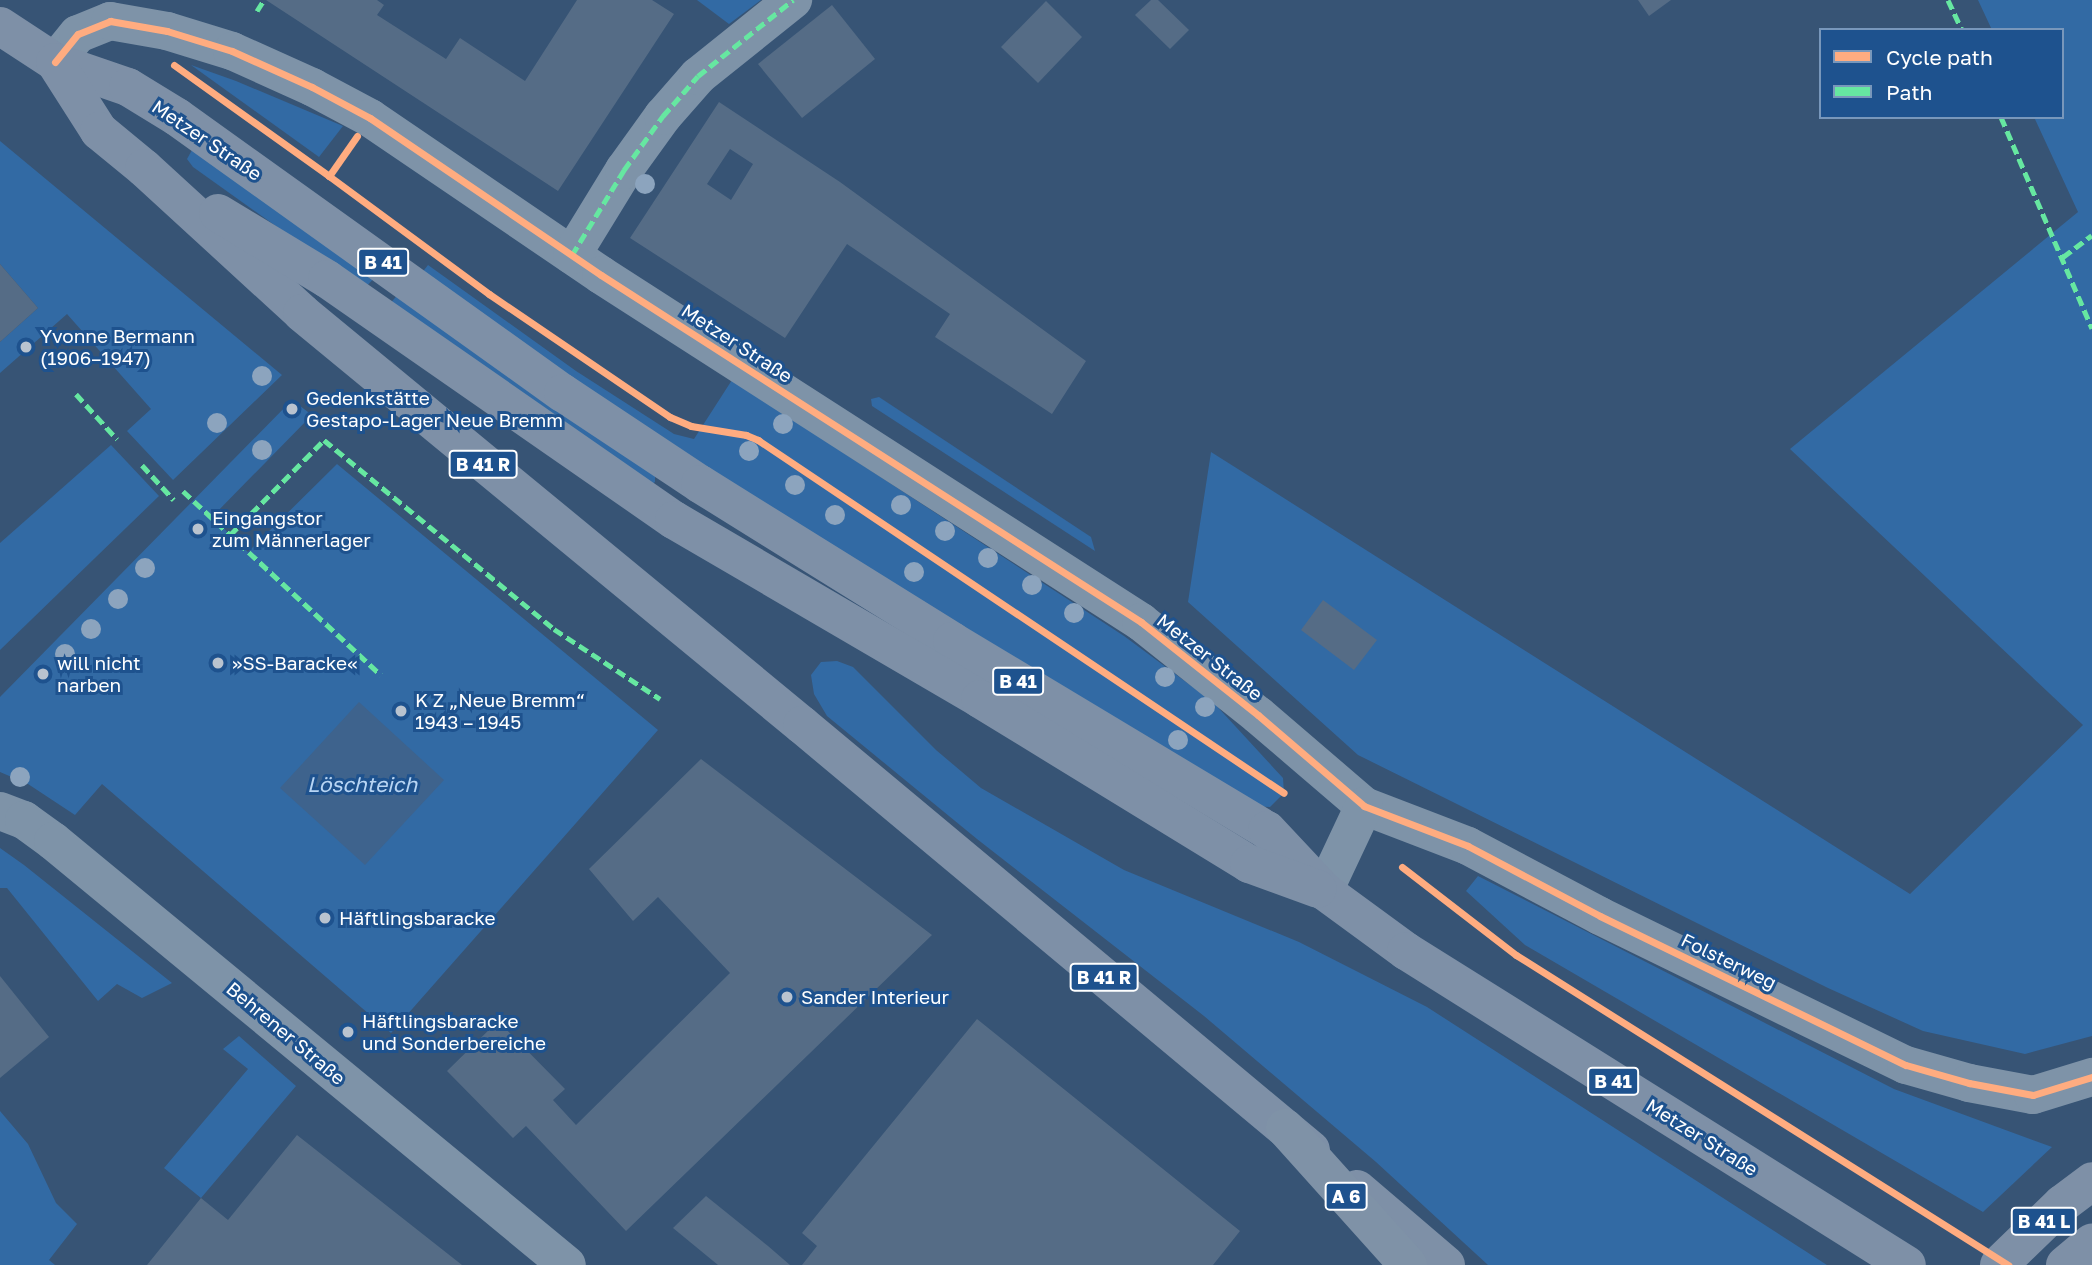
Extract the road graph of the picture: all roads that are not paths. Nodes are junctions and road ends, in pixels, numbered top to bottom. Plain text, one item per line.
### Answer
1 (793, 0) edge
2 (0, 26) edge
3 (55, 62) junction
4 (144, 167) junction
5 (572, 255) junction
6 (1364, 806) junction
7 (0, 811) edge
8 (1324, 891) junction
9 (2092, 1077) edge
10 (1284, 1128) junction
11 (2092, 1181) edge
12 (2092, 1242) edge
13 (567, 1265) edge
14 (1408, 1265) edge
15 (1446, 1265) edge
16 (1907, 1265) edge
17 (1998, 1265) edge
18 (2065, 1265) edge

1 - 5 street
2 - 3 main road, Metzer Straße / B 41
3 - 4 main road, Metzer Straße / B 41
3 - 5 street, Metzer Straße
3 - 8 main road, Metzer Straße / B 41
4 - 8 main road, Metzer Straße / B 41
4 - 10 main road, Metzer Straße / B 41 R
5 - 6 street, Metzer Straße
6 - 8 street
6 - 9 street, Folsterweg
7 - 13 street, Behrener Straße
8 - 16 main road, Metzer Straße / B 41
10 - 14 highway, A 6
10 - 15 main road, B 41 R
11 - 17 main road, B 41 L
12 - 18 main road, B 41 L

